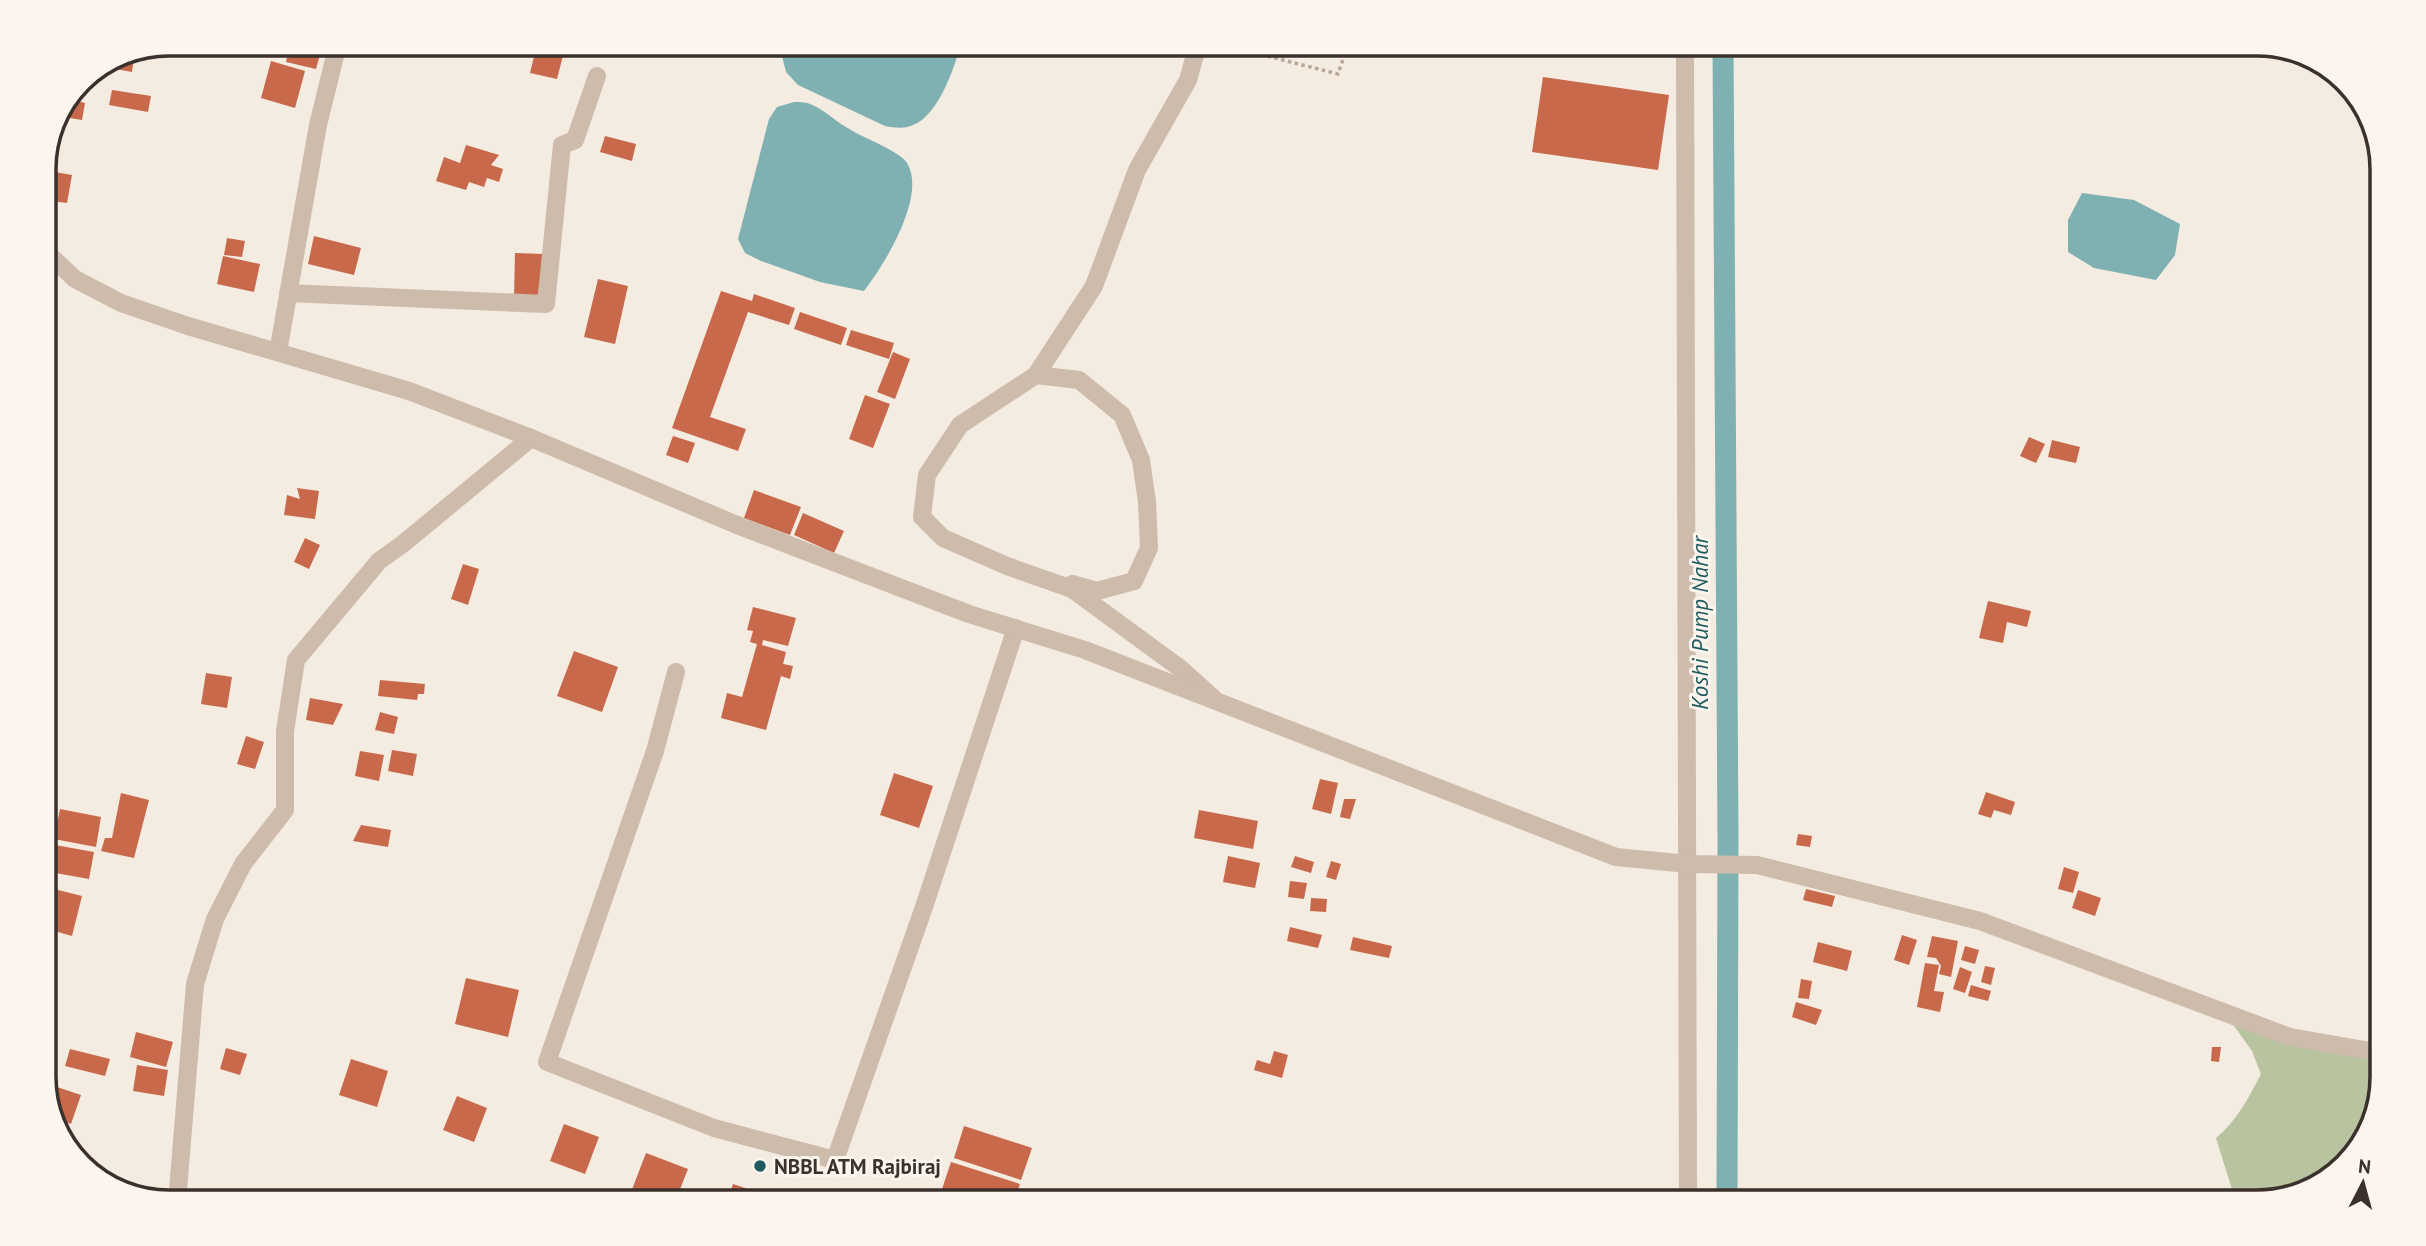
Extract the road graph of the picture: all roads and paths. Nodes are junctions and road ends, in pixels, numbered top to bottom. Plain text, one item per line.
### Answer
1 (335, 56) edge
2 (1195, 56) edge
3 (1267, 56) edge
4 (1344, 56) edge
5 (1685, 56) edge
6 (597, 76) dead end
7 (56, 261) edge
8 (288, 293) junction
9 (278, 352) junction
10 (1036, 375) junction
11 (531, 438) junction
12 (1007, 566) junction
13 (1016, 628) junction
14 (676, 672) dead end
15 (1216, 702) junction
16 (1688, 864) junction
17 (2370, 1051) edge
18 (178, 1190) edge
19 (1688, 1190) edge

1 - 8 street
2 - 10 street
3 - 4 path
5 - 16 street
6 - 8 street
7 - 9 street
8 - 9 street
9 - 11 street
10 - 12 street
10 - 12 street
11 - 13 street
11 - 18 street
12 - 15 street
13 - 14 street
13 - 15 street
15 - 16 street
16 - 17 street
16 - 19 street

